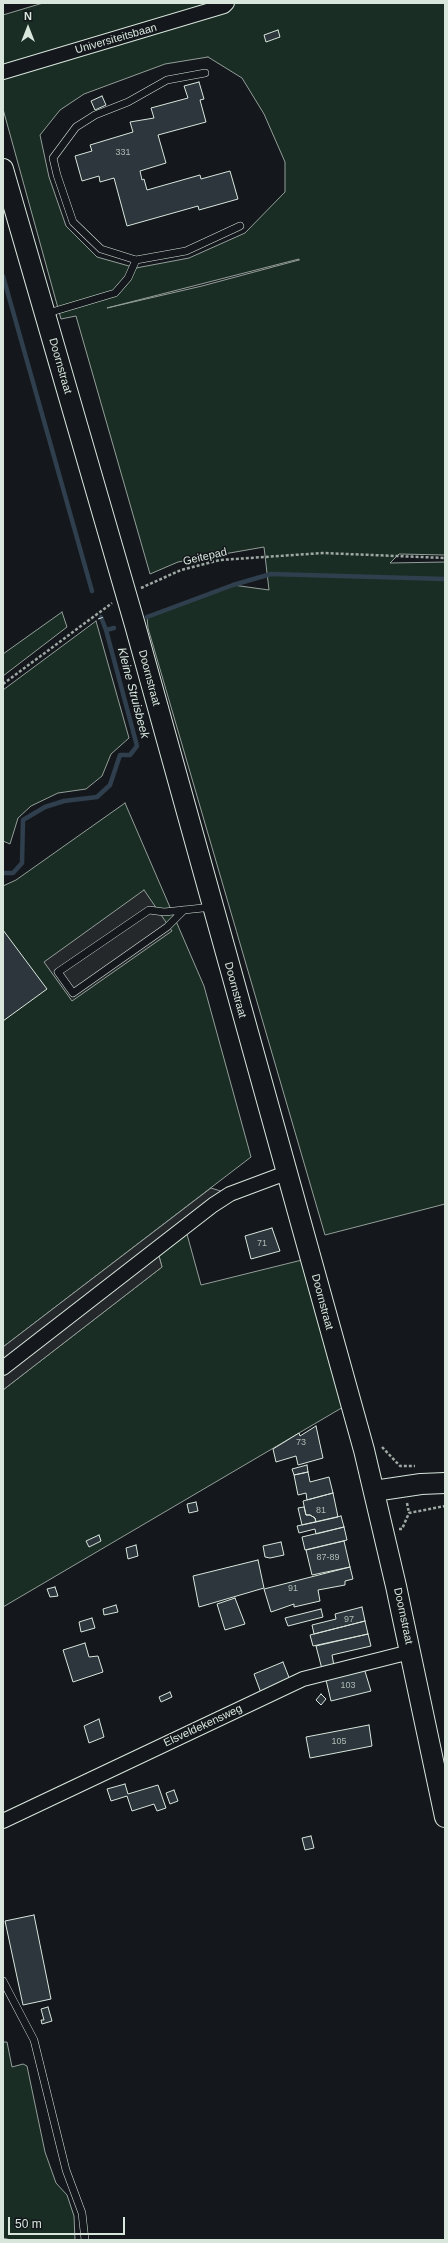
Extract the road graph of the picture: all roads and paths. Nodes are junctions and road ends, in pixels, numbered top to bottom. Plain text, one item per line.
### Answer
1 (227, 3) edge
2 (3, 72) edge
3 (205, 74) dead end
4 (3, 169) edge
5 (240, 226) dead end
6 (136, 260) junction
7 (45, 314) junction
8 (445, 558) edge
9 (126, 595) junction
10 (3, 684) edge
11 (212, 907) junction
12 (184, 910) junction
13 (286, 1173) junction
14 (3, 1368) edge
15 (445, 1483) edge
16 (374, 1491) junction
17 (445, 1506) edge
18 (384, 1532) junction
19 (410, 1652) junction
20 (445, 1817) edge
21 (3, 1821) edge
22 (3, 1981) edge
23 (85, 2240) edge

1 - 2 street, Universiteitsbaan
3 - 6 lane
4 - 7 street, Doornstraat
5 - 6 lane
6 - 7 lane
7 - 9 street, Doornstraat
8 - 9 path, Geitepad
9 - 10 path, Geitepad
9 - 11 street, Doornstraat
11 - 12 lane
11 - 13 street, Doornstraat
12 - 12 lane
13 - 14 street
13 - 16 street, Doornstraat
15 - 16 street
16 - 18 street, Doornstraat
17 - 18 path
18 - 19 street, Doornstraat
19 - 20 street, Doornstraat
19 - 21 street, Elsveldekensweg
22 - 23 lane

